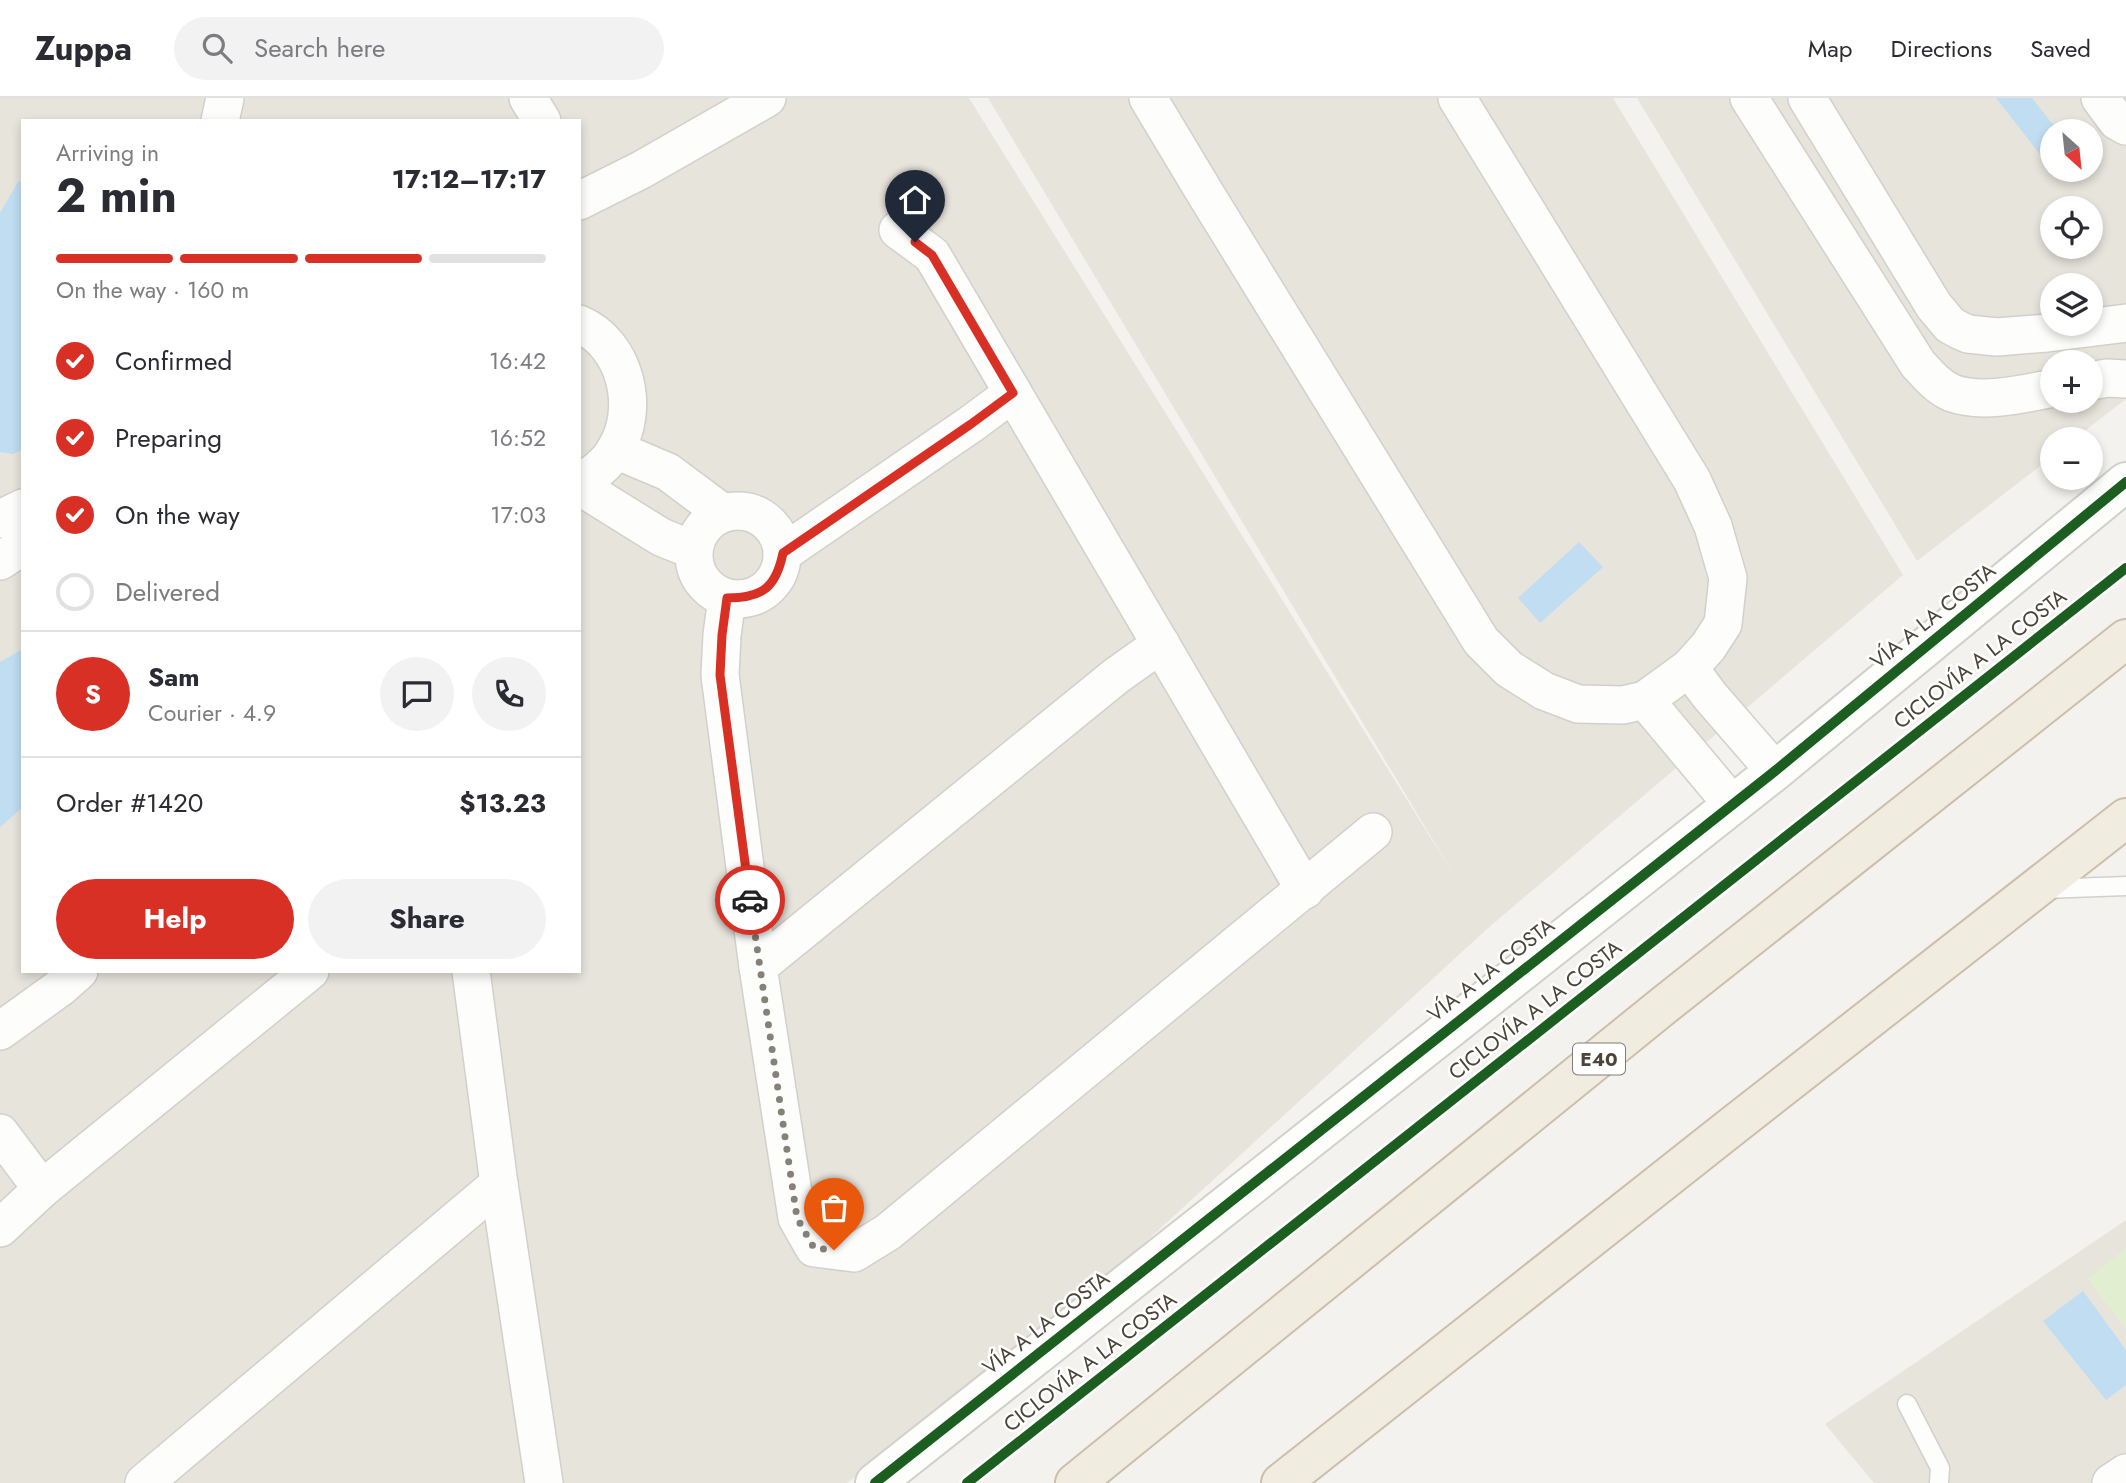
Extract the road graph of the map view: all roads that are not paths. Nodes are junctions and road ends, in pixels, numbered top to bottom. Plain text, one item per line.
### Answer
1 (225, 98) edge
2 (528, 98) edge
3 (767, 98) edge
4 (1148, 98) edge
5 (1457, 98) edge
6 (1807, 98) edge
7 (2100, 98) edge
8 (1762, 103) edge
9 (220, 119) edge
10 (541, 119) edge
11 (2126, 126) edge
12 (582, 194) edge
13 (898, 230) dead end
14 (2126, 323) edge
15 (581, 325) edge
16 (2103, 379) edge
17 (2126, 379) edge
18 (2040, 390) edge
19 (1013, 393) junction
20 (616, 450) junction
21 (2126, 482) edge
22 (581, 483) edge
23 (581, 485) edge
24 (21, 509) edge
25 (723, 513) junction
26 (0, 519) edge
27 (21, 547) edge
28 (693, 550) junction
29 (783, 553) junction
30 (0, 561) edge
31 (727, 598) junction
32 (2126, 639) edge
33 (1161, 644) junction
34 (1689, 668) junction
35 (1645, 700) junction
36 (1775, 771) junction
37 (1732, 804) junction
38 (2126, 818) edge
39 (1373, 832) dead end
40 (2126, 886) edge
41 (1305, 890) junction
42 (2034, 890) junction
43 (758, 967) junction
44 (77, 973) edge
45 (308, 973) edge
46 (471, 973) edge
47 (0, 1031) edge
48 (0, 1133) edge
49 (499, 1184) junction
50 (42, 1189) junction
51 (0, 1228) edge
52 (1907, 1404) dead end
53 (2126, 1473) edge
54 (144, 1483) edge
55 (544, 1483) edge
56 (875, 1483) edge
57 (1075, 1483) edge
58 (1281, 1483) edge
59 (1940, 1483) edge
60 (2111, 1483) edge

1 - 9 street
2 - 10 street
3 - 12 street
4 - 35 street
5 - 34 street
6 - 14 street
7 - 11 street
8 - 18 street
13 - 19 street
15 - 20 street
16 - 17 street
19 - 29 street
19 - 33 street
20 - 22 street
20 - 25 street
21 - 36 street, VÍA A LA COSTA
23 - 28 street
24 - 26 street
25 - 28 street
25 - 29 street
27 - 30 street
28 - 31 street
29 - 31 street
31 - 43 street
32 - 57 highway, E40
33 - 41 street
33 - 43 street
34 - 35 street
34 - 36 street
35 - 37 street
36 - 37 street, VÍA A LA COSTA
37 - 56 street, VÍA A LA COSTA
38 - 42 highway
39 - 41 street
40 - 42 lane
41 - 43 street
42 - 58 highway
44 - 47 street
45 - 50 street
46 - 49 street
48 - 50 street
49 - 54 street
49 - 55 street
50 - 51 street
52 - 59 lane
53 - 60 street

